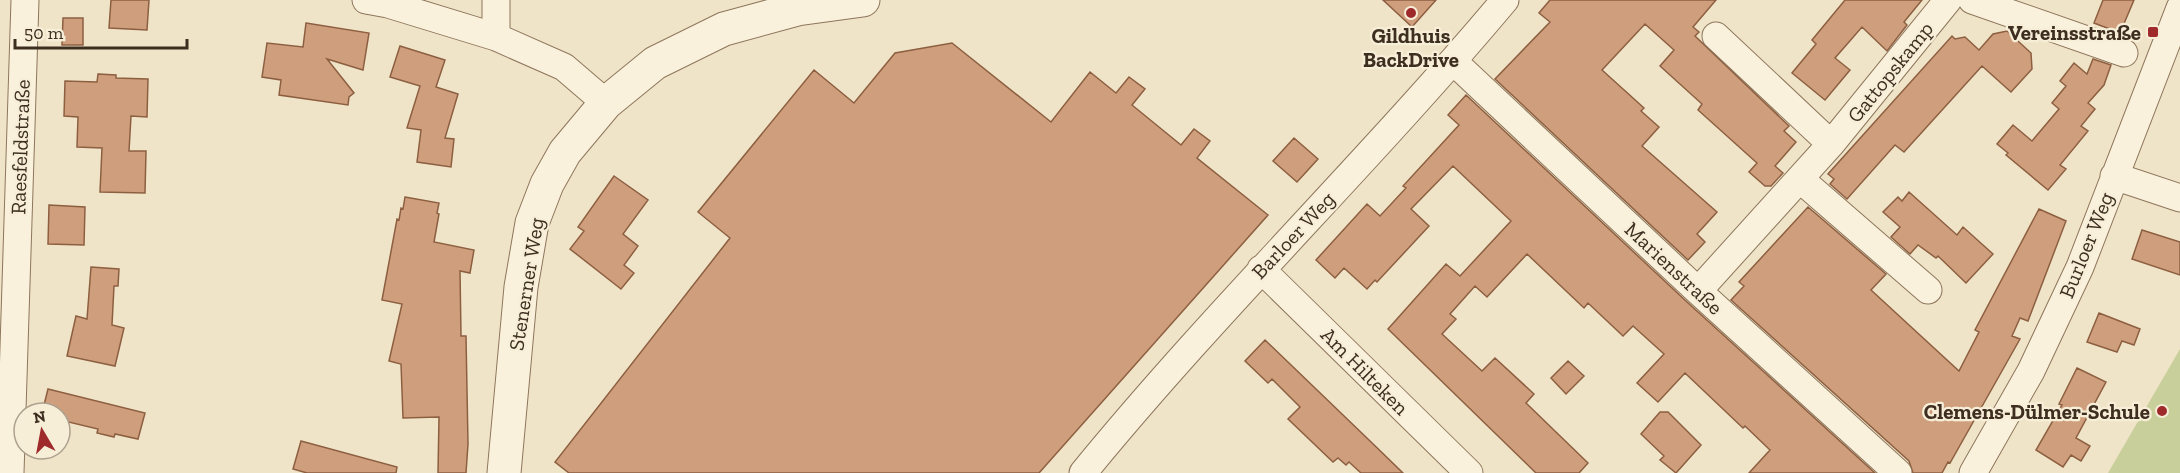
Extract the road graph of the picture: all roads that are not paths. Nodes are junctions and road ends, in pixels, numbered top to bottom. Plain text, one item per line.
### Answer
1 (25, 0) edge
2 (366, 0) edge
3 (496, 0) edge
4 (863, 0) edge
5 (1505, 0) edge
6 (1948, 0) edge
7 (1972, 0) edge
8 (2180, 8) edge
9 (1716, 36) dead end
10 (496, 37) junction
11 (2124, 53) dead end
12 (1453, 61) junction
13 (606, 103) junction
14 (1832, 144) junction
15 (2114, 176) junction
16 (1800, 179) junction
17 (2180, 198) edge
18 (1261, 269) junction
19 (1928, 290) dead end
20 (1698, 291) junction
21 (1095, 469) edge
22 (10, 473) edge
23 (504, 473) edge
24 (1468, 473) edge
25 (1898, 473) edge
26 (1973, 473) edge

1 - 22 street, Raesfeldstraße
2 - 10 street
3 - 10 street
4 - 13 street, Stenerner Weg
5 - 12 street, Barloer Weg
6 - 14 street, Gattopskamp
7 - 11 street
8 - 15 street, Burloer Weg
9 - 14 street, Gattopskamp
10 - 13 street
12 - 18 street, Barloer Weg
12 - 20 street, Marienstraße
13 - 23 street, Stenerner Weg
14 - 16 street, Gattopskamp
15 - 17 street
15 - 26 street, Burloer Weg
16 - 19 street
16 - 20 street, Gattopskamp
18 - 21 street, Barloer Weg
18 - 24 street, Am Hilteken
20 - 25 street, Marienstraße

